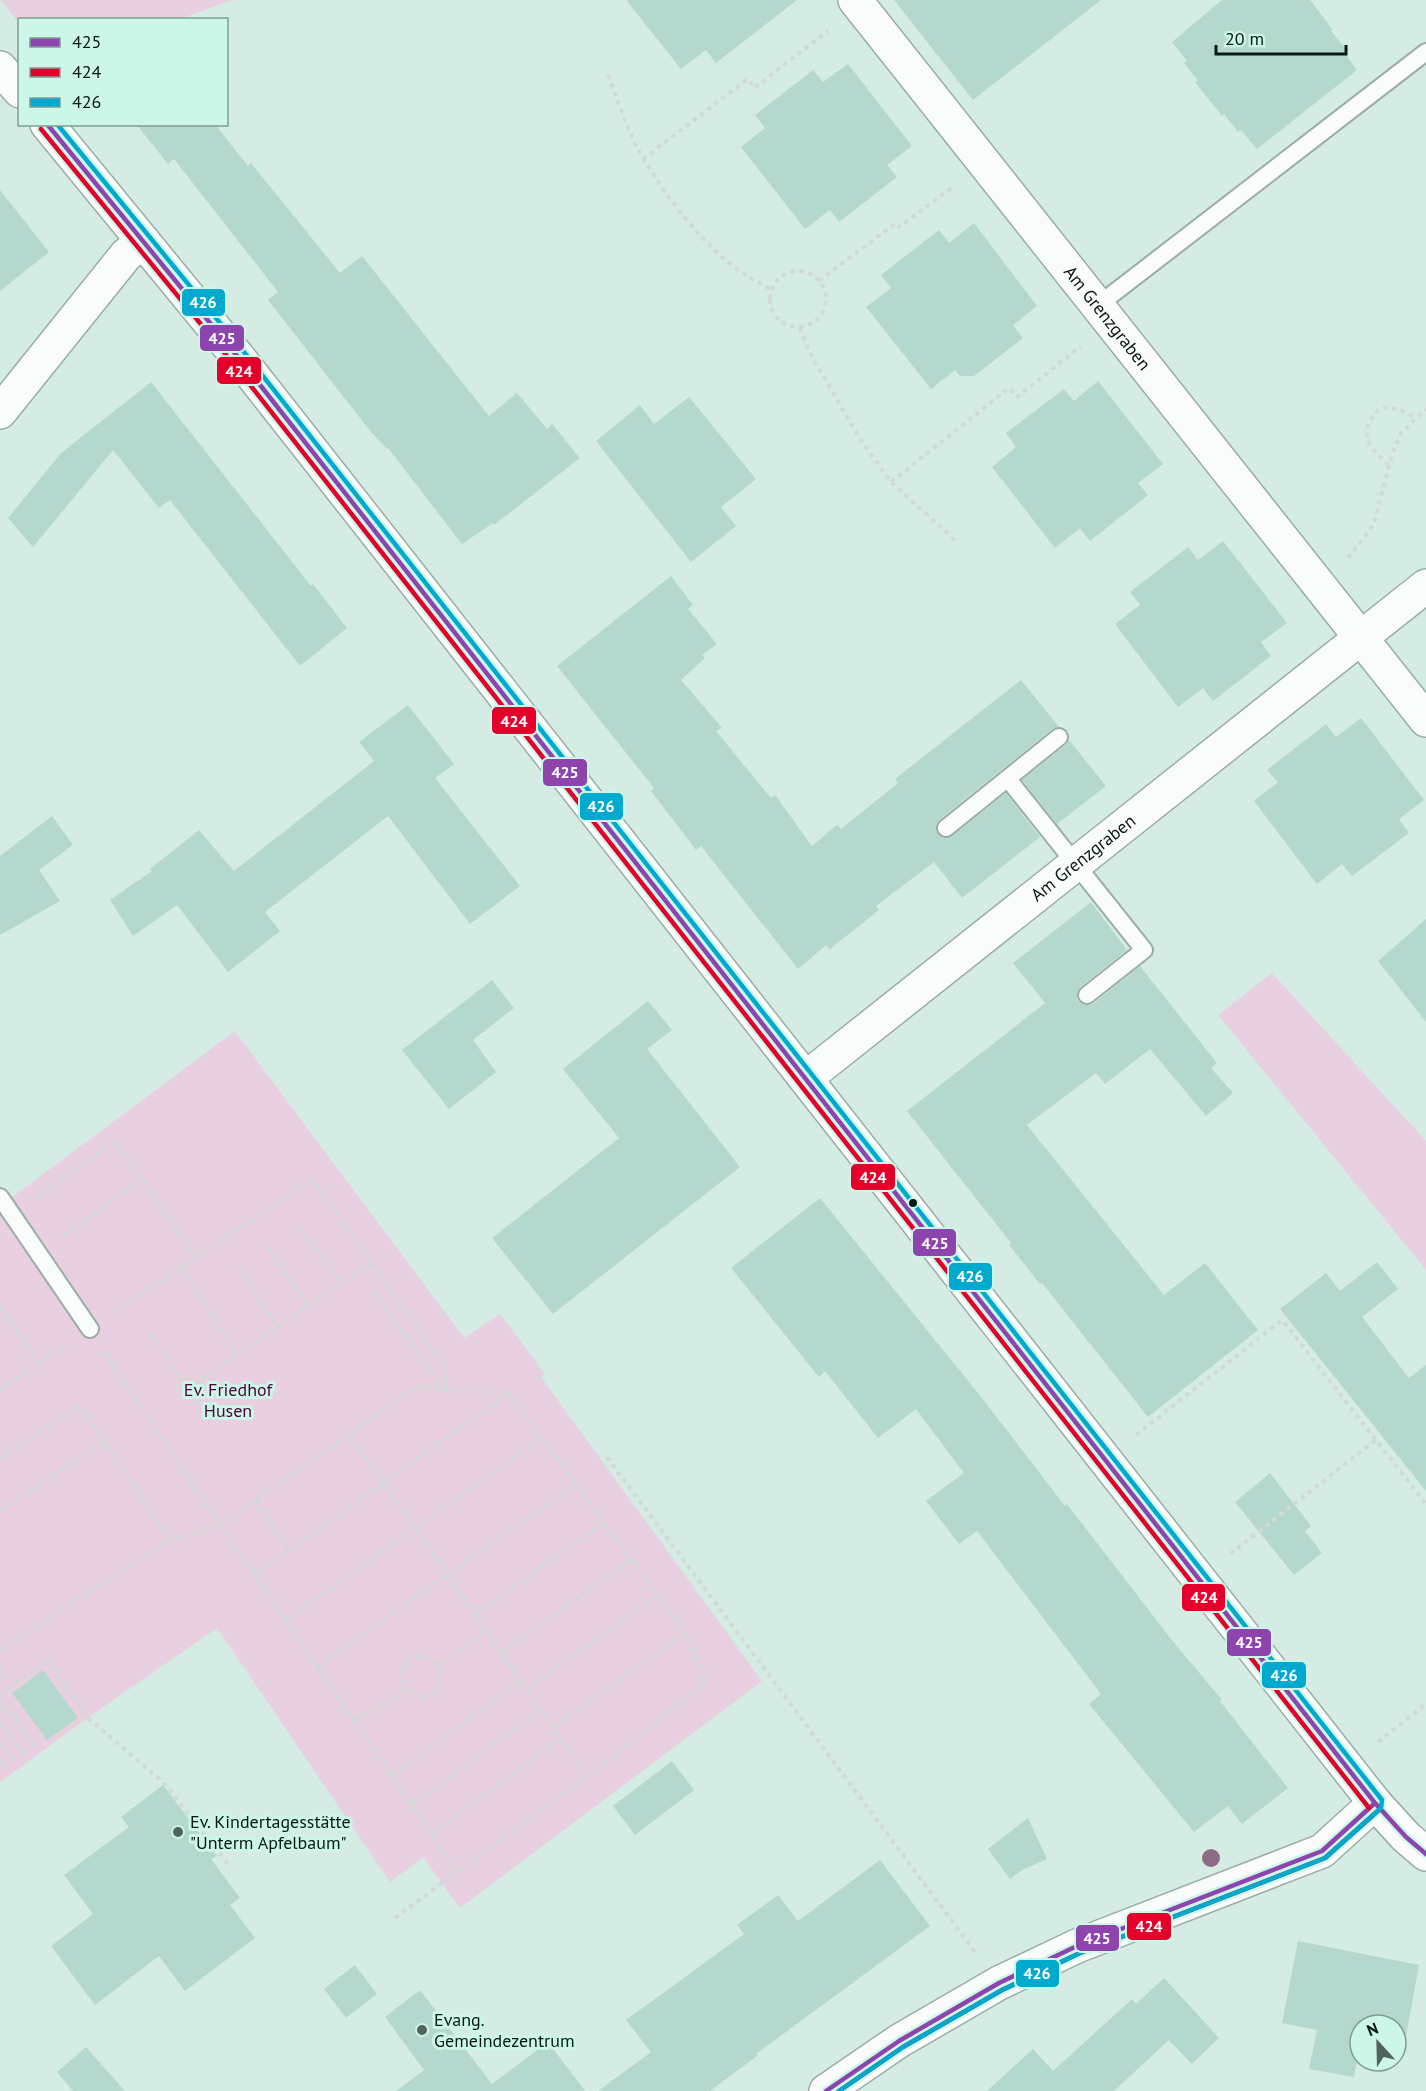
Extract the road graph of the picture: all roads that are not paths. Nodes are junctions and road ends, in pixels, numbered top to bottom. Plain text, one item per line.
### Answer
1 (858, 3) edge
2 (1426, 52) edge
3 (0, 68) edge
4 (18, 89) edge
5 (49, 126) edge
6 (143, 241) junction
7 (1104, 314) junction
8 (0, 412) edge
9 (1426, 586) edge
10 (1361, 637) junction
11 (1426, 720) edge
12 (1059, 737) dead end
13 (1008, 779) junction
14 (946, 828) dead end
15 (1076, 864) junction
16 (1087, 994) dead end
17 (806, 1078) junction
18 (0, 1197) edge
19 (90, 1329) road end
20 (1375, 1803) junction
21 (1426, 1854) edge
22 (826, 2091) edge

1 - 7 street, Am Grenzgraben
2 - 7 lane
3 - 4 street
5 - 6 street
6 - 8 street
6 - 17 street
7 - 10 street, Am Grenzgraben
9 - 10 street, Am Grenzgraben
10 - 11 street, Am Grenzgraben
10 - 15 street, Am Grenzgraben
12 - 13 lane
13 - 14 lane
13 - 15 lane
15 - 16 lane
15 - 17 street, Am Grenzgraben
17 - 20 street
18 - 19 lane
20 - 21 street
20 - 22 street

